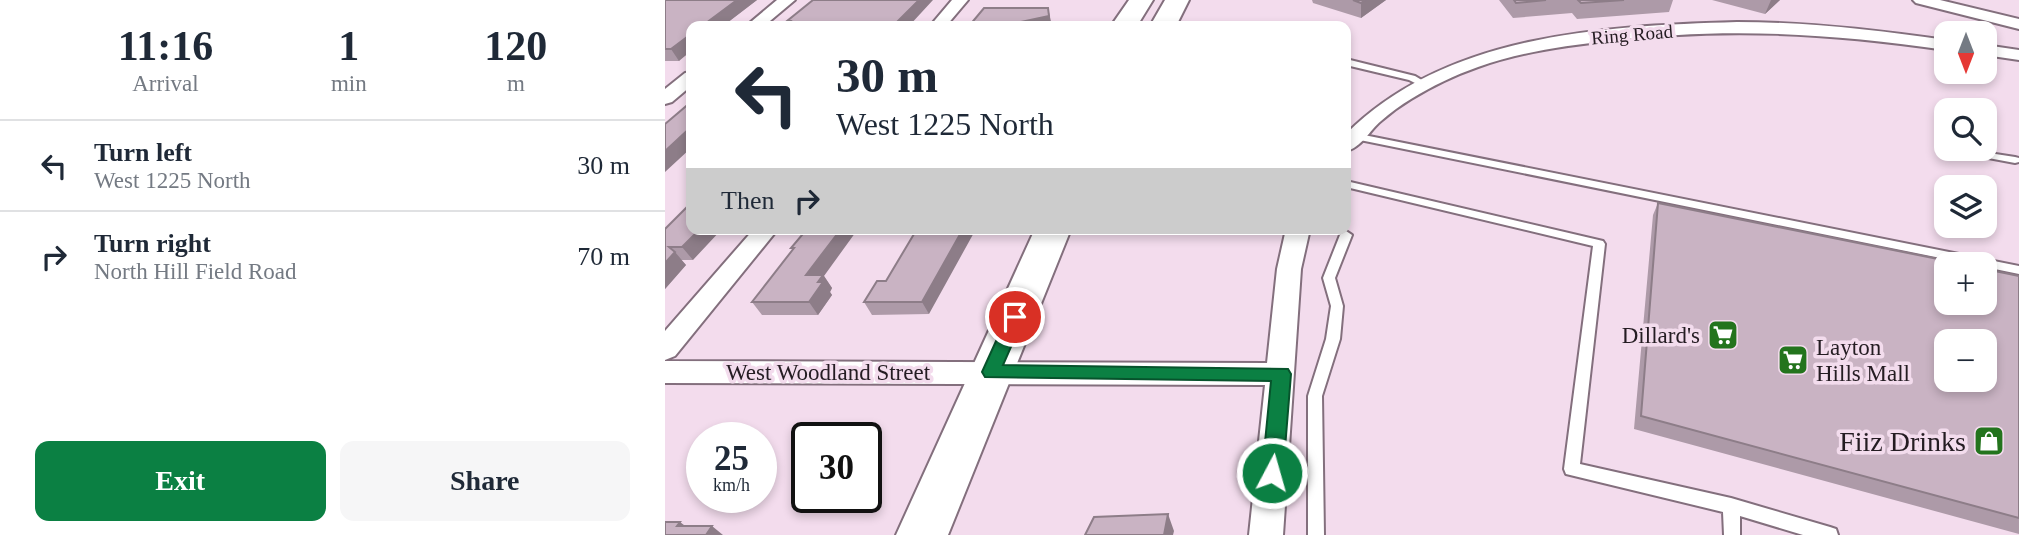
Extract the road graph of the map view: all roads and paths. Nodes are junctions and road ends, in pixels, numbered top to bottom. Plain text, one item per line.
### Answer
1 (787, 0) edge
2 (960, 0) edge
3 (1141, 0) edge
4 (1921, 0) edge
5 (1167, 13) edge
6 (760, 21) edge
7 (942, 21) edge
8 (1127, 21) edge
9 (1151, 21) edge
10 (2019, 24) edge
11 (1934, 44) edge
12 (1997, 52) edge
13 (2019, 55) edge
14 (1351, 63) edge
15 (665, 78) edge
16 (686, 78) edge
17 (686, 81) edge
18 (1425, 85) junction
19 (665, 98) edge
20 (1351, 139) edge
21 (1351, 140) edge
22 (1997, 158) edge
23 (2018, 163) edge
24 (1351, 185) edge
25 (762, 235) edge
26 (1050, 235) edge
27 (1297, 235) edge
28 (1346, 235) dead end
29 (2019, 270) edge
30 (665, 349) edge
31 (665, 372) edge
32 (991, 372) junction
33 (1281, 374) junction
34 (1731, 506) junction
35 (922, 535) edge
36 (1266, 535) edge
37 (1316, 535) edge
38 (1732, 535) edge
39 (1830, 535) edge

1 - 6 street
2 - 7 street
3 - 8 main road
4 - 10 street
5 - 9 main road
11 - 18 street, Ring Road
12 - 13 street
14 - 18 lane
15 - 16 street
17 - 19 street
18 - 20 street, Ring Road
21 - 29 lane
22 - 23 lane
24 - 34 lane
25 - 30 street
26 - 32 main road
27 - 33 street
28 - 37 lane
31 - 32 street, West Woodland Street
32 - 33 street, West Woodland Street
32 - 35 main road
33 - 36 street
34 - 38 lane
34 - 39 lane

